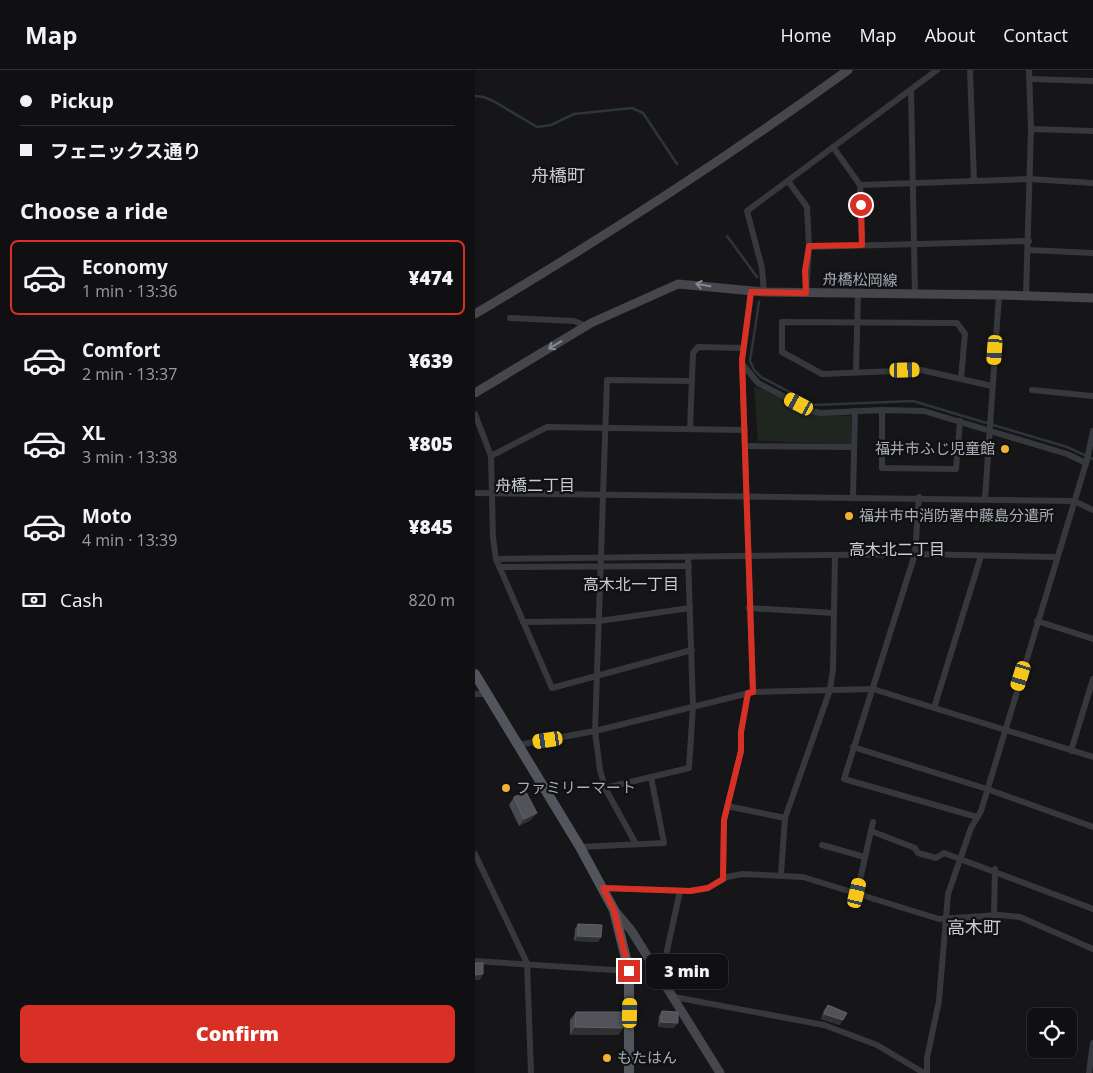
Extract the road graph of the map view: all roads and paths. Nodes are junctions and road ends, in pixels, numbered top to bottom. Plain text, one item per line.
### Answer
1 (848, 70) edge
2 (937, 70) edge
3 (970, 70) edge
4 (1029, 70) edge
5 (1030, 79) junction
6 (1093, 81) edge
7 (911, 90) junction
8 (1031, 129) junction
9 (1093, 131) edge
10 (833, 148) junction
11 (1029, 179) junction
12 (788, 181) junction
13 (974, 181) junction
14 (1093, 183) edge
15 (913, 184) junction
16 (860, 185) junction
17 (1029, 241) junction
18 (915, 243) junction
19 (862, 245) junction
20 (809, 246) junction
21 (1029, 250) junction
22 (1093, 254) edge
23 (751, 292) junction
24 (764, 292) junction
25 (806, 293) junction
26 (857, 293) junction
27 (915, 294) junction
28 (999, 295) junction
29 (1026, 295) junction
30 (1093, 298) edge
31 (475, 314) edge
32 (510, 318) dead end
33 (857, 323) junction
34 (586, 326) junction
35 (743, 348) junction
36 (742, 360) junction
37 (856, 371) junction
38 (961, 378) junction
39 (691, 381) junction
40 (992, 386) junction
41 (1032, 390) dead end
42 (475, 393) edge
43 (1093, 396) edge
44 (883, 410) junction
45 (855, 411) junction
46 (475, 414) edge
47 (960, 422) junction
48 (605, 428) junction
49 (690, 429) junction
50 (745, 430) junction
51 (989, 430) junction
52 (1093, 431) edge
53 (745, 446) junction
54 (854, 447) junction
55 (491, 456) junction
56 (1088, 461) edge
57 (475, 493) edge
58 (491, 494) junction
59 (603, 495) junction
60 (747, 496) junction
61 (853, 497) junction
62 (919, 498) junction
63 (985, 499) junction
64 (1073, 501) junction
65 (1093, 510) edge
66 (915, 554) junction
67 (835, 555) junction
68 (981, 556) junction
69 (688, 557) junction
70 (747, 557) junction
71 (1057, 557) junction
72 (600, 558) junction
73 (496, 559) junction
74 (689, 566) junction
75 (600, 567) junction
76 (499, 568) junction
77 (690, 608) junction
78 (749, 608) junction
79 (834, 613) junction
80 (599, 621) junction
81 (1037, 621) junction
82 (523, 622) junction
83 (1093, 639) edge
84 (692, 650) junction
85 (475, 674) edge
86 (597, 676) junction
87 (1093, 679) edge
88 (873, 689) junction
89 (830, 690) junction
90 (751, 692) junction
91 (475, 694) edge
92 (487, 694) junction
93 (1091, 695) edge
94 (693, 706) junction
95 (934, 708) junction
96 (1005, 730) junction
97 (595, 731) junction
98 (518, 745) junction
99 (853, 747) junction
100 (1071, 750) junction
101 (1093, 757) edge
102 (651, 777) junction
103 (605, 788) junction
104 (987, 789) junction
105 (727, 806) junction
106 (977, 817) junction
107 (785, 818) junction
108 (873, 822) dead end
109 (1093, 827) edge
110 (871, 831) junction
111 (636, 844) junction
112 (821, 845) dead end
113 (580, 847) junction
114 (475, 854) edge
115 (865, 857) junction
116 (961, 859) junction
117 (995, 870) junction
118 (781, 874) junction
119 (723, 879) junction
120 (603, 888) junction
121 (680, 891) junction
122 (857, 893) junction
123 (1093, 909) edge
124 (614, 910) junction
125 (994, 915) junction
126 (945, 920) junction
127 (1093, 949) edge
128 (475, 961) edge
129 (527, 963) junction
130 (653, 966) junction
131 (629, 971) junction
132 (674, 997) junction
133 (1093, 1043) edge
134 (531, 1073) edge
135 (629, 1073) edge
136 (720, 1073) edge
137 (926, 1073) edge
138 (1089, 1073) edge

1 - 31 main road
2 - 7 street
3 - 13 street
4 - 5 street
5 - 6 street
5 - 8 street
7 - 10 street
7 - 15 street
8 - 9 street
8 - 11 street
10 - 12 street
10 - 16 street
11 - 13 street
11 - 14 street
11 - 17 street
12 - 20 street
12 - 24 street
13 - 15 street
15 - 16 street
15 - 18 street
16 - 19 street
17 - 18 street
17 - 21 street
18 - 19 street
18 - 27 street
19 - 20 street
20 - 25 street
21 - 22 street
21 - 29 street
23 - 24 main road, 舟橋松岡線
23 -> 34 main road, 舟橋松岡線
23 - 35 street
24 - 25 main road, 舟橋松岡線
25 - 26 main road, 舟橋松岡線
26 - 27 main road, 舟橋松岡線
26 - 33 street
27 - 28 main road, 舟橋松岡線
28 - 29 main road, 舟橋松岡線
28 - 40 street
29 - 30 main road, 舟橋松岡線
32 - 34 street
33 - 37 street
33 - 37 street
33 - 38 street
34 -> 42 main road, 舟橋松岡線
35 - 36 street
35 - 39 street
36 - 45 street
36 - 50 street
37 - 38 street
38 - 40 street
39 - 48 street
39 - 49 street
40 - 51 street
41 - 43 street
44 - 45 street
44 - 47 street
44 - 47 street
45 - 54 street
46 - 55 street
47 - 51 street
48 - 49 street
48 - 55 street
48 - 59 street
49 - 50 street
50 - 53 street
51 - 56 street
51 - 63 street
52 - 56 street
53 - 54 street
53 - 60 street
54 - 61 street
55 - 58 street
56 - 64 street
57 - 58 street
58 - 59 street
58 - 73 street
59 - 60 street
59 - 72 street
60 - 61 street
60 - 70 street
61 - 62 street
62 - 63 street
62 - 66 street
63 - 64 street
64 - 65 street
64 - 71 street
66 - 67 street
66 - 68 street
66 - 88 street
67 - 70 street
67 - 79 street
68 - 71 street
68 - 95 street
69 - 70 street
69 - 72 street
69 - 74 street
70 - 78 street
71 - 81 street
72 - 73 street
72 - 75 street
73 - 76 street
74 - 75 street
74 - 77 street
75 - 76 street
75 - 80 street
76 - 82 street
77 - 80 street
77 - 84 street
78 - 79 street
78 - 90 street
79 - 89 street
80 - 82 street
80 - 86 street
81 - 83 street
81 - 96 street
82 - 86 street
84 - 86 street
84 - 94 street
85 - 92 main road
86 - 97 street
87 - 93 street
88 - 89 street
88 - 95 street
88 - 99 street
89 - 90 street
89 - 107 street
90 - 94 street
90 - 105 street
91 - 92 street
92 - 98 main road
93 - 100 street
94 - 97 street
94 - 102 street
95 - 96 street
96 - 100 street
96 - 104 street
97 - 98 street
97 - 103 street
98 - 113 main road
99 - 104 street
99 - 106 street
100 - 101 street
102 - 103 street
102 - 111 street
103 - 111 street
104 - 106 street
104 - 109 street
105 - 107 street
105 - 119 street
106 - 116 street
107 - 118 street
108 - 110 street
110 - 115 street
110 - 116 street
111 - 113 street
112 - 115 street
113 - 120 main road
114 - 129 street
115 - 122 street
116 - 117 street
116 - 126 street
117 - 123 street
117 - 125 street
118 - 119 street
118 - 122 street
119 - 121 street
120 - 121 street
120 - 124 main road
121 - 130 street
122 - 126 street
124 - 130 main road
124 - 131 main road
125 - 126 street
125 - 127 street
126 - 137 street
128 - 129 street
129 - 131 street
129 - 134 street
130 - 132 main road
131 - 135 main road
132 - 136 main road
132 - 137 street
133 - 138 street

